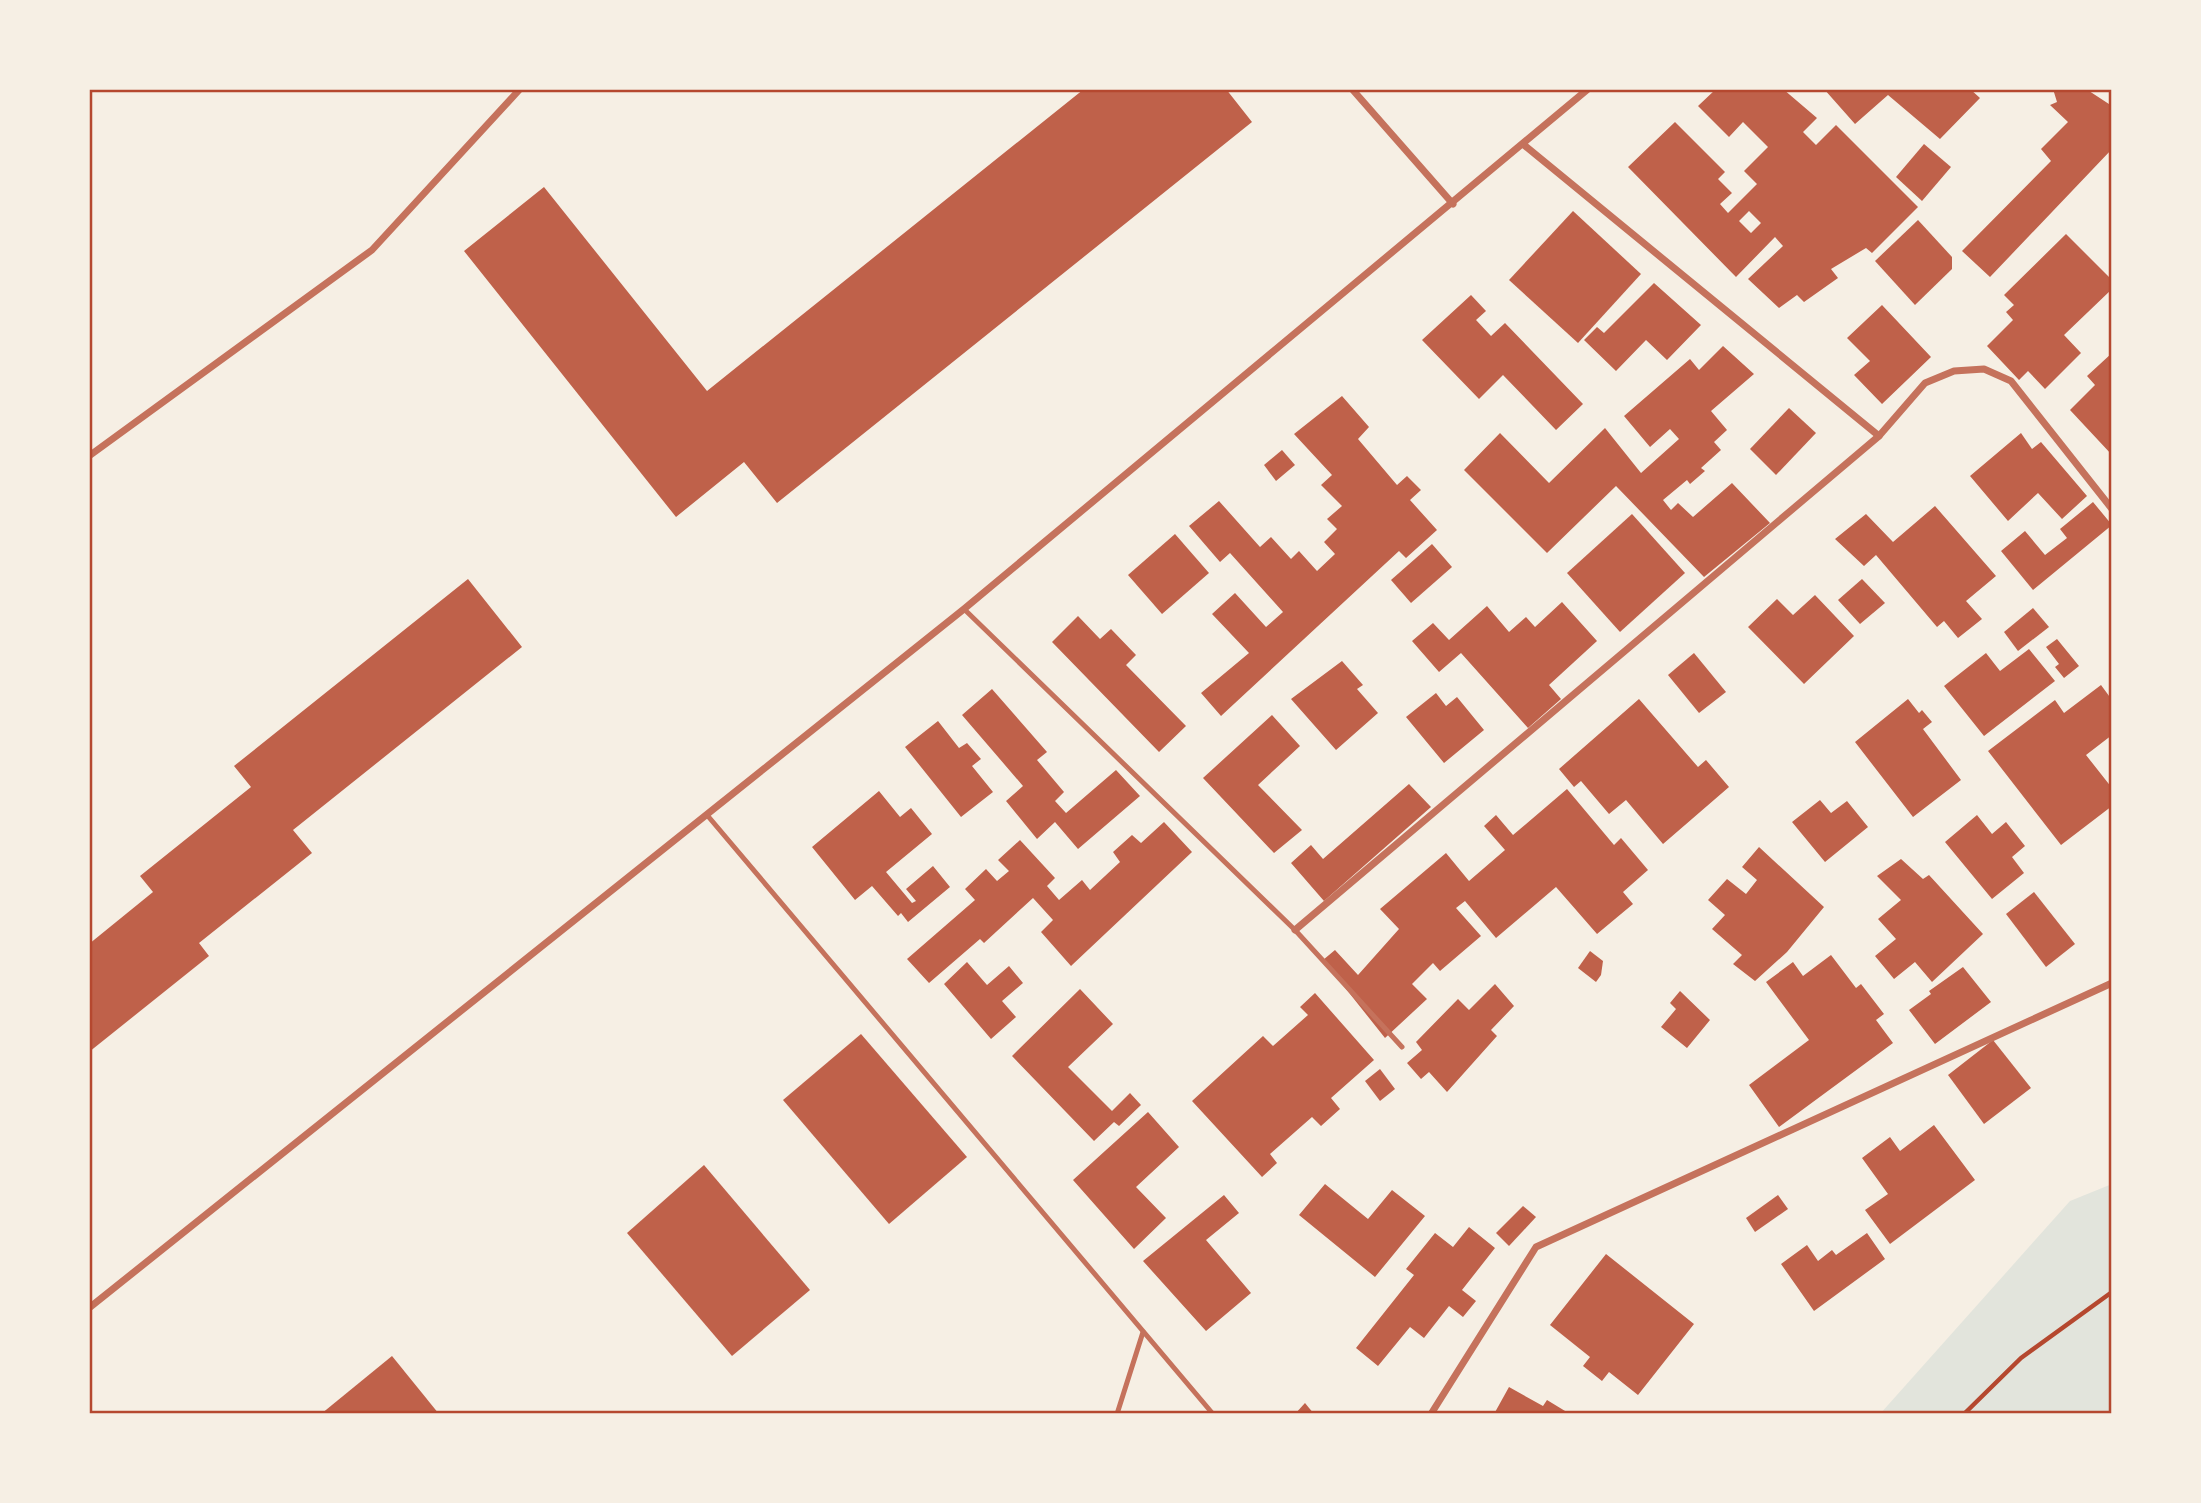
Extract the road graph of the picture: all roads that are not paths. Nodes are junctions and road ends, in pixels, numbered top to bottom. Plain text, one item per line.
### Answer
1 (520, 89) edge
2 (1352, 89) edge
3 (1588, 89) edge
4 (1524, 145) junction
5 (1453, 204) junction
6 (1879, 436) junction
7 (89, 456) edge
8 (2112, 509) edge
9 (964, 609) junction
10 (707, 815) junction
11 (1295, 930) junction
12 (2112, 983) edge
13 (1402, 1047) dead end
14 (89, 1308) edge
15 (1143, 1332) junction
16 (1117, 1414) edge
17 (1213, 1414) edge
18 (1431, 1414) edge

1 - 7 street
2 - 5 street
3 - 4 street
4 - 5 street
4 - 6 street
5 - 9 street
6 - 8 street
6 - 11 street
9 - 10 street
9 - 11 lane
10 - 14 street
10 - 15 lane
11 - 13 lane
12 - 18 street
15 - 16 lane
15 - 17 lane

